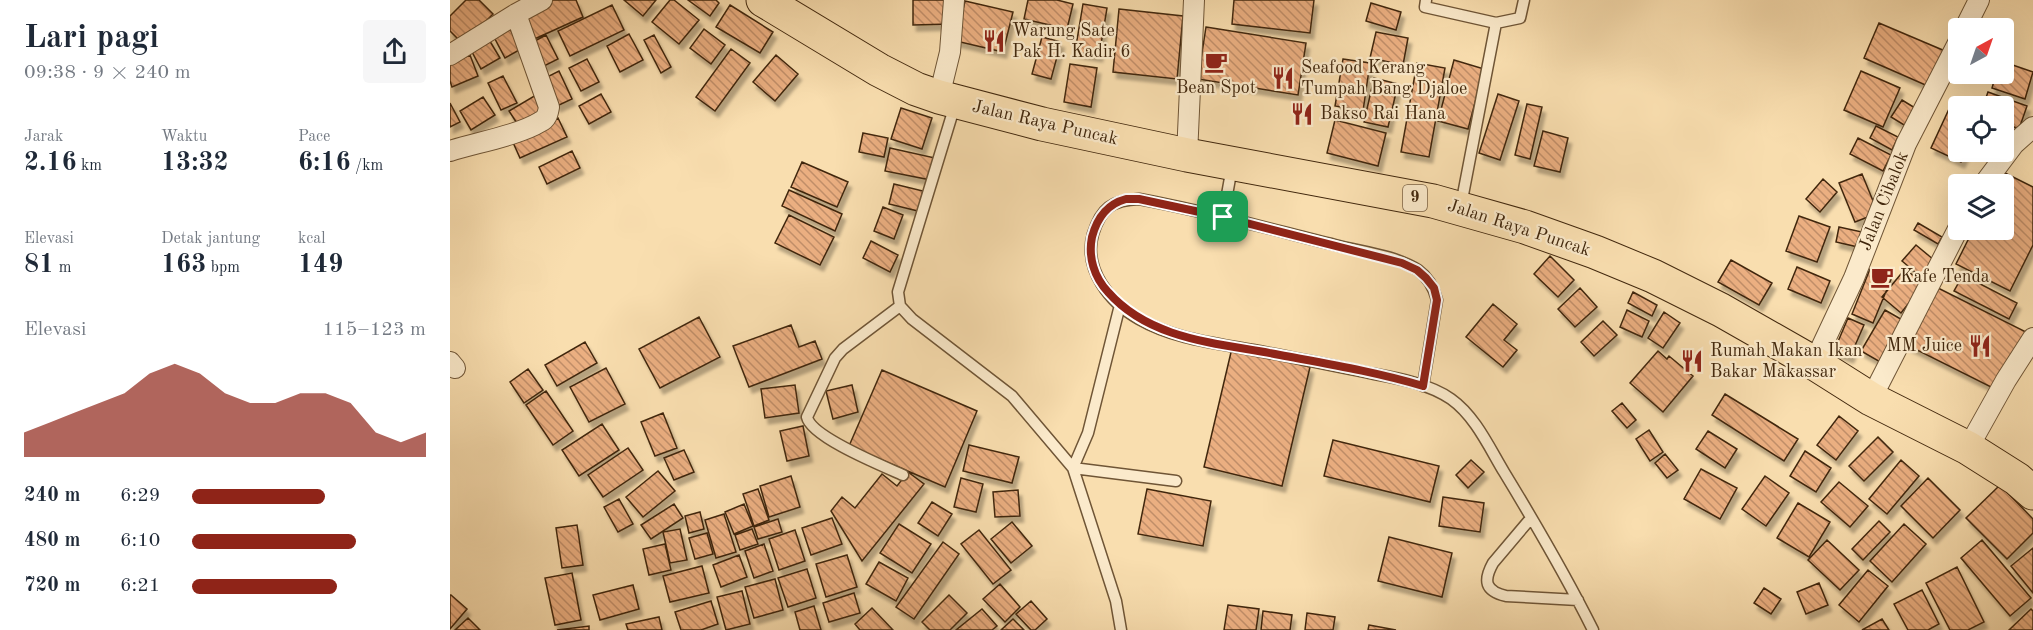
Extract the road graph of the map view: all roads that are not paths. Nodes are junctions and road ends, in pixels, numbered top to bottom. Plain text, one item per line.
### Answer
1 (542, 0) edge
2 (762, 0) edge
3 (954, 0) edge
4 (1194, 0) edge
5 (1426, 0) edge
6 (1524, 0) edge
7 (1979, 0) edge
8 (516, 14) junction
9 (1970, 18) edge
10 (1496, 23) junction
11 (450, 55) edge
12 (1948, 62) edge
13 (947, 99) junction
14 (2033, 127) edge
15 (450, 151) edge
16 (1187, 155) junction
17 (1233, 164) junction
18 (1992, 174) edge
19 (1461, 208) junction
20 (1223, 217) junction
21 (1952, 240) edge
22 (1120, 305) junction
23 (900, 306) junction
24 (2033, 338) edge
25 (1814, 363) junction
26 (1423, 386) junction
27 (1871, 399) junction
28 (1968, 448) junction
29 (1073, 468) junction
30 (903, 475) dead end
31 (1176, 481) dead end
32 (2033, 493) edge
33 (1532, 518) junction
34 (1578, 600) junction
35 (1121, 630) edge
36 (1593, 630) edge

1 - 8 street
2 - 13 highway, Jalan Raya Puncak / 9
3 - 13 street
4 - 16 street
5 - 10 lane
6 - 10 lane
7 - 9 street
8 - 11 street
8 - 15 street
10 - 19 lane
12 - 25 street, Jalan Cibalok
13 - 16 highway, Jalan Raya Puncak / 9
13 - 23 lane
14 - 18 street
16 - 17 highway, Jalan Raya Puncak / 9
17 - 19 highway, Jalan Raya Puncak / 9
17 - 20 lane
19 - 25 highway, Jalan Raya Puncak / 9
20 - 22 lane
20 - 26 lane
21 - 27 street
22 - 26 lane
22 - 29 lane
23 - 29 lane
23 - 30 lane
24 - 28 street
25 - 27 highway, Jalan Raya Puncak / 9
26 - 33 lane
27 - 28 highway, Jalan Raya Puncak / 9
28 - 32 highway, Jalan Raya Puncak / 9
29 - 31 lane
29 - 35 lane
33 - 34 lane
33 - 34 lane
34 - 36 lane

